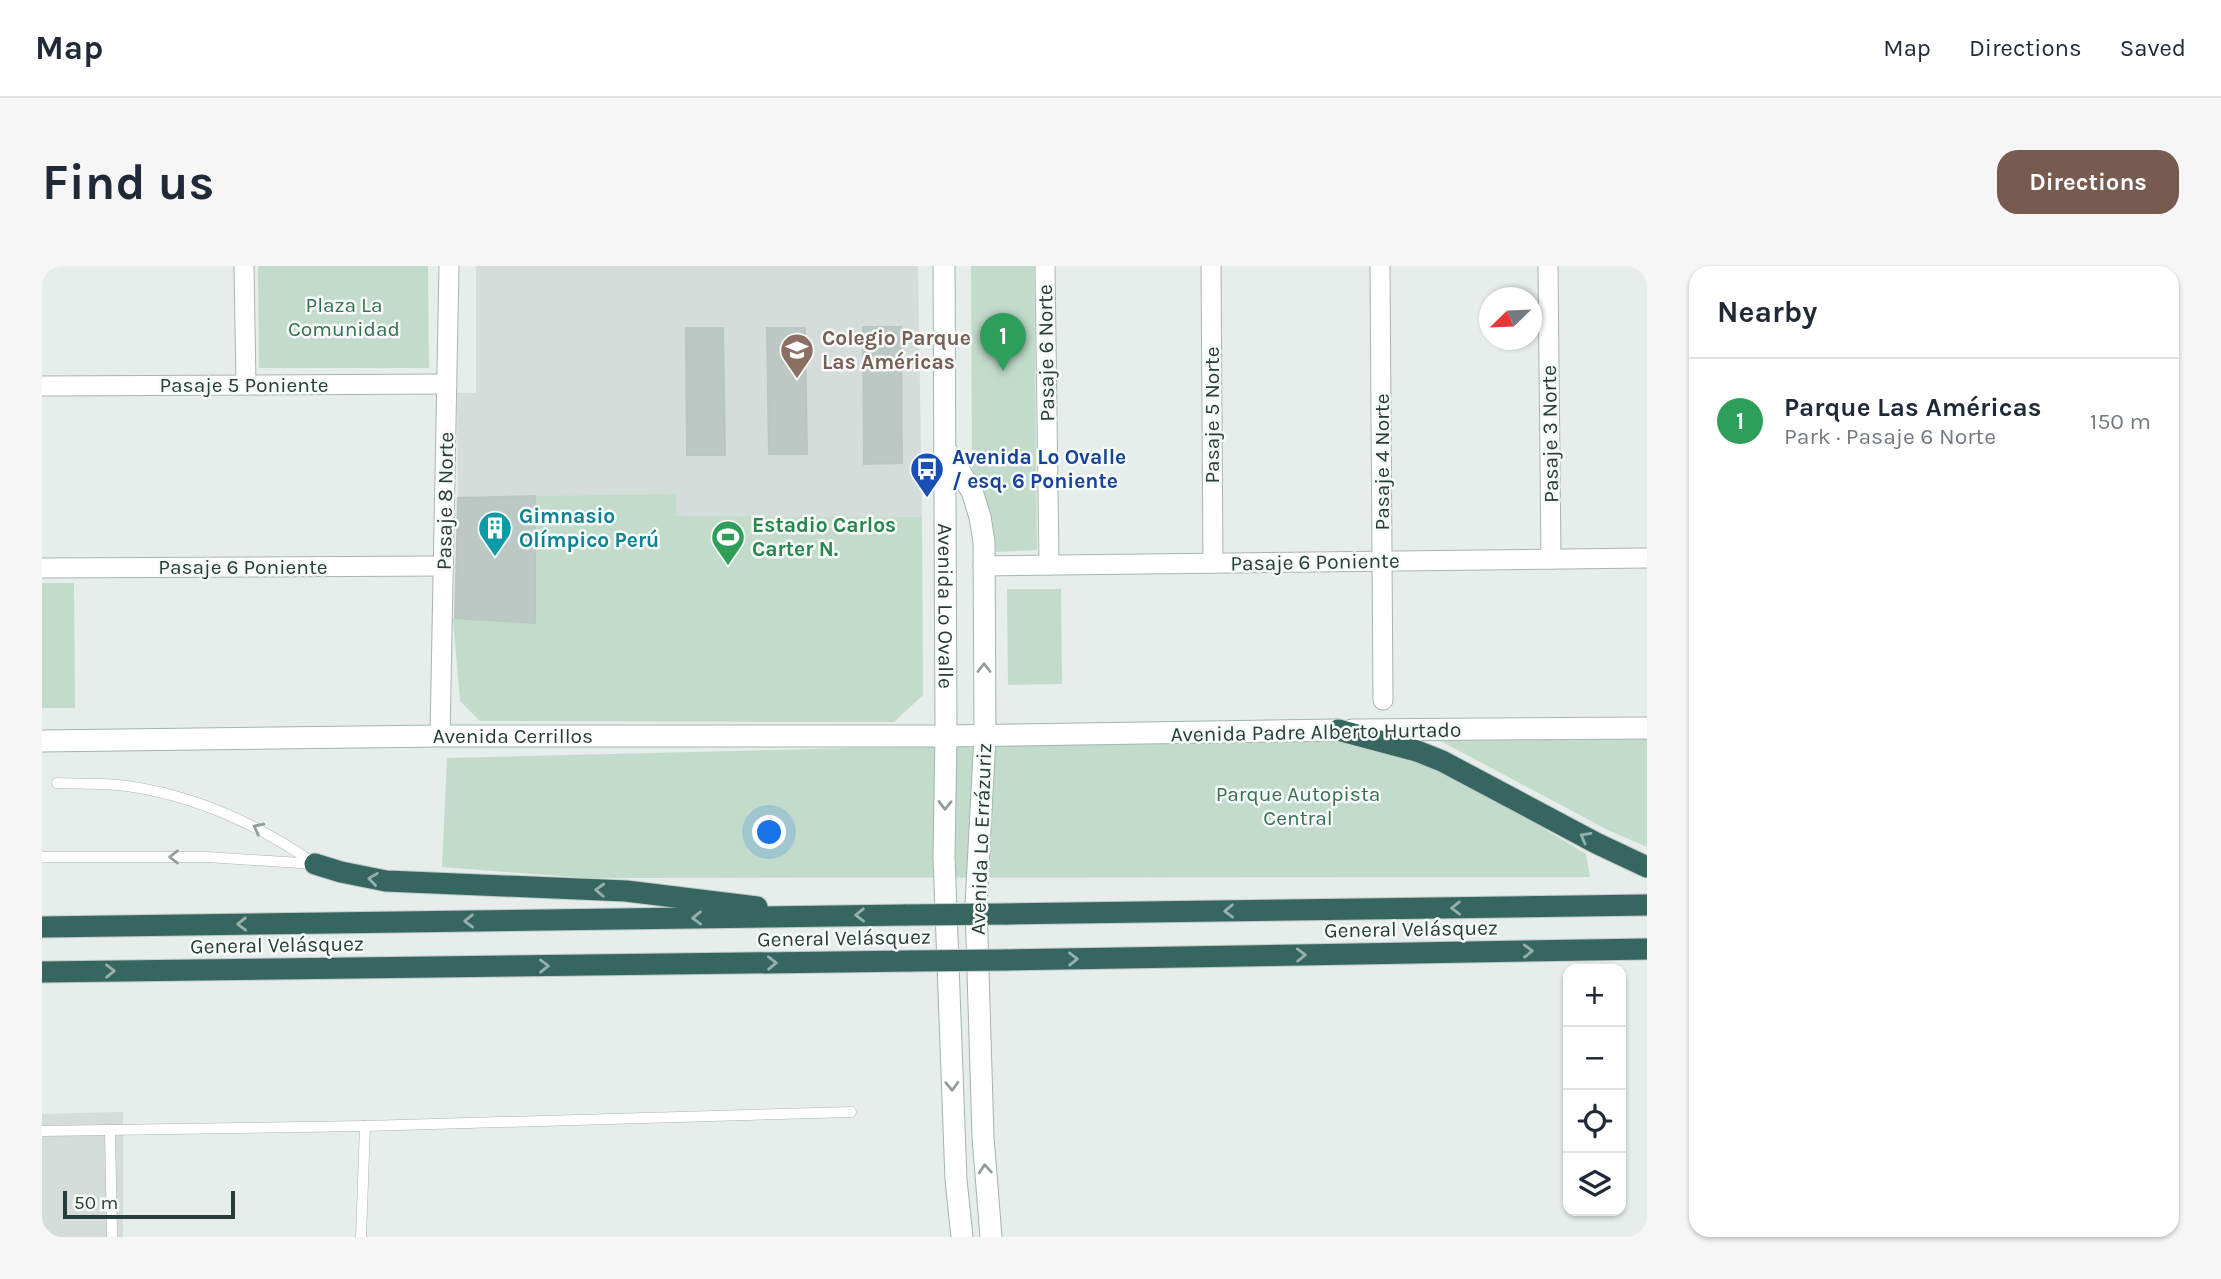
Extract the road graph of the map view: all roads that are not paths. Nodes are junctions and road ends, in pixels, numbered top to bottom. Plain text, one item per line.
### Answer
1 (244, 266) edge
2 (449, 266) edge
3 (944, 266) edge
4 (1045, 266) edge
5 (1211, 266) edge
6 (1380, 266) edge
7 (1548, 266) edge
8 (447, 384) junction
9 (246, 385) junction
10 (42, 386) edge
11 (945, 449) junction
12 (1647, 558) edge
13 (1551, 559) junction
14 (1382, 561) junction
15 (1213, 563) junction
16 (1049, 565) junction
17 (444, 566) junction
18 (984, 566) junction
19 (42, 568) edge
20 (1383, 700) dead end
21 (1647, 728) edge
22 (1338, 730) junction
23 (440, 736) junction
24 (946, 736) junction
25 (985, 736) junction
26 (42, 741) edge
27 (57, 783) dead end
28 (42, 857) edge
29 (315, 864) junction
30 (1647, 867) edge
31 (1647, 905) edge
32 (814, 916) junction
33 (42, 926) edge
34 (1647, 949) edge
35 (42, 972) edge
36 (851, 1112) dead end
37 (365, 1126) junction
38 (110, 1130) junction
39 (42, 1131) edge
40 (112, 1237) edge
41 (361, 1237) edge
42 (962, 1237) edge
43 (991, 1237) edge

1 - 9 street
2 - 8 street, Pasaje 8 Norte
3 - 11 main road, Avenida Lo Ovalle
4 - 16 street, Pasaje 6 Norte
5 - 15 street, Pasaje 5 Norte
6 - 14 street, Pasaje 4 Norte
7 - 13 street, Pasaje 3 Norte
8 - 9 street, Pasaje 5 Poniente
8 - 17 street, Pasaje 8 Norte
9 - 10 street, Pasaje 5 Poniente
11 - 18 main road, Avenida Lo Errázuriz
11 - 24 main road, Avenida Lo Ovalle
12 - 13 street, Pasaje 6 Poniente
13 - 14 street, Pasaje 6 Poniente
14 - 15 street, Pasaje 6 Poniente
14 - 20 street, Pasaje 4 Norte
15 - 16 street, Pasaje 6 Poniente
16 - 18 street, Pasaje 6 Poniente
17 - 19 street, Pasaje 6 Poniente
17 - 23 street, Pasaje 8 Norte
25 -> 18 main road, Avenida Lo Errázuriz
21 - 22 main road, Avenida Padre Alberto Hurtado
22 - 25 main road, Avenida Padre Alberto Hurtado
30 -> 22 highway
23 - 24 main road, Avenida Cerrillos
23 - 26 main road, Avenida Cerrillos
24 - 25 main road, Avenida Cerrillos
24 -> 42 main road, Avenida Lo Errázuriz
43 -> 25 main road, Avenida Lo Errázuriz
29 -> 27 lane
29 -> 28 lane
32 -> 29 highway
31 -> 32 highway, General Velásquez, bridge
32 -> 33 highway, General Velásquez
35 -> 34 highway, General Velásquez, bridge
36 - 37 lane
37 - 38 lane
37 - 41 lane
38 - 39 lane
38 - 40 lane

